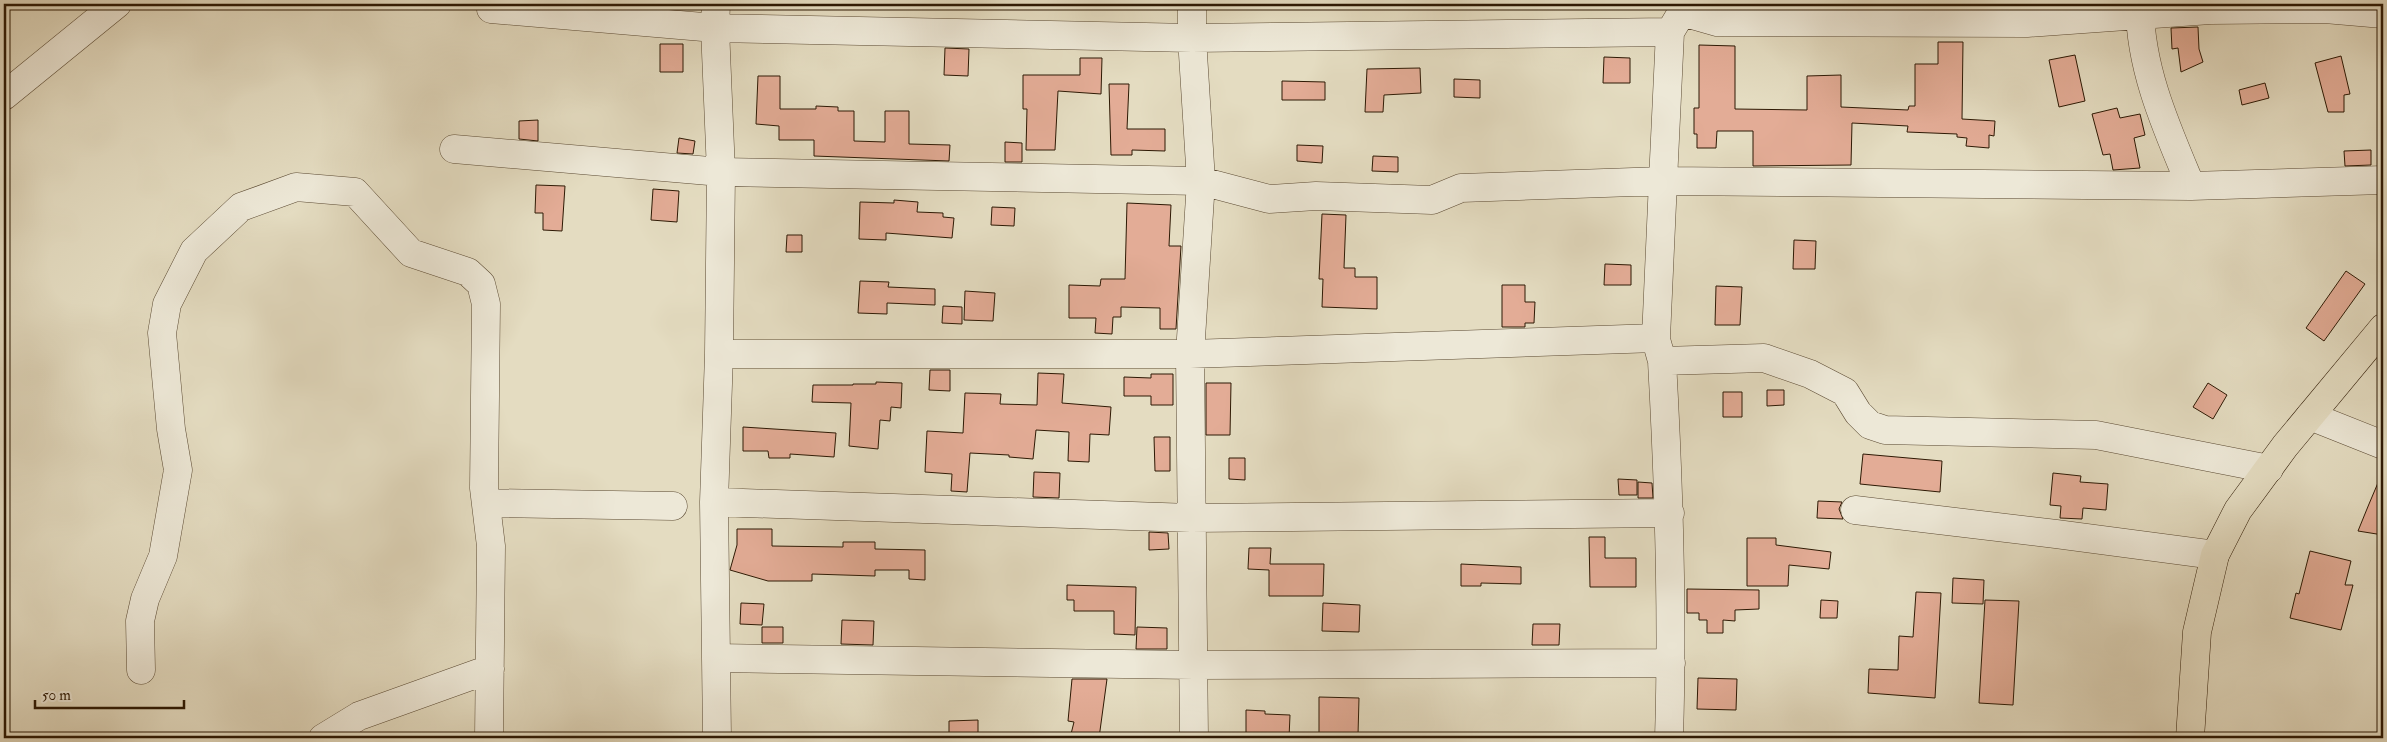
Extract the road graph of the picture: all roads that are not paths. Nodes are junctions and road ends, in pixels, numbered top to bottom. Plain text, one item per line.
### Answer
1 (117, 4) edge
2 (1192, 4) edge
3 (491, 9) dead end
4 (2140, 9) edge
5 (2383, 14) edge
6 (716, 16) edge
7 (1677, 16) edge
8 (1192, 38) junction
9 (4, 96) edge
10 (454, 149) dead end
11 (721, 172) junction
12 (2383, 180) edge
13 (1201, 181) junction
14 (1662, 182) junction
15 (2191, 186) junction
16 (2383, 328) edge
17 (1659, 350) junction
18 (719, 354) junction
19 (1190, 354) junction
20 (2310, 416) junction
21 (2383, 445) edge
22 (2269, 469) junction
23 (714, 502) junction
24 (486, 503) junction
25 (673, 506) dead end
26 (1855, 510) dead end
27 (1670, 513) junction
28 (1191, 518) junction
29 (2215, 555) junction
30 (716, 658) junction
31 (1671, 662) junction
32 (1194, 665) junction
33 (490, 669) junction
34 (141, 670) dead end
35 (323, 738) edge
36 (489, 738) edge
37 (717, 738) edge
38 (1194, 738) edge
39 (1669, 738) edge
40 (2190, 738) edge

1 - 9 street
2 - 8 street
3 - 6 street
4 - 5 street
4 - 7 street
4 - 15 street
6 - 8 street
6 - 11 street
7 - 8 street
7 - 14 street
8 - 13 street
10 - 11 street
11 - 13 street
11 - 18 street
12 - 15 street
13 - 14 street
13 - 19 street
14 - 15 street
14 - 17 street
16 - 20 main road
17 - 19 street
17 - 22 street
17 - 27 street
18 - 19 street
18 - 23 street
19 - 28 street
20 - 21 street
20 - 22 main road
22 - 29 main road
23 - 28 street
23 - 30 street
24 - 25 street
24 - 33 street
24 - 34 street
26 - 29 street
27 - 28 street
27 - 31 street
28 - 32 street
29 - 40 main road
30 - 32 street
30 - 37 street
31 - 32 street
31 - 39 street
32 - 38 street
33 - 35 street
33 - 36 street

